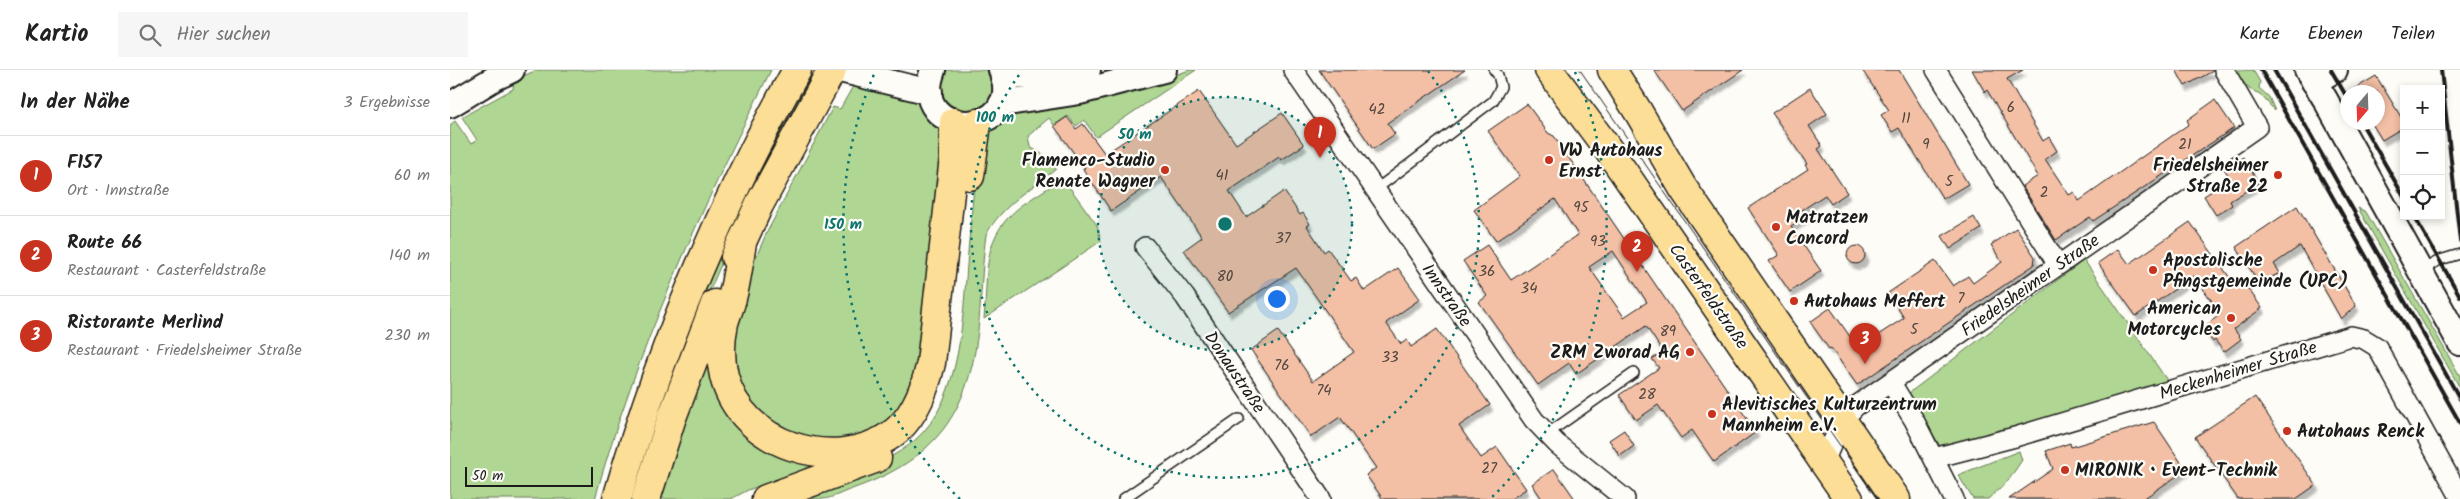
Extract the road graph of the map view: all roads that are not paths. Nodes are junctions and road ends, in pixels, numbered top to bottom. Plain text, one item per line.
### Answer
1 (512, 70) edge
2 (1088, 70) edge
3 (1164, 70) edge
4 (1293, 70) edge
5 (1494, 70) edge
6 (1548, 70) edge
7 (1612, 70) edge
8 (1936, 70) edge
9 (2224, 70) edge
10 (2335, 70) edge
11 (796, 71) edge
12 (832, 73) edge
13 (1002, 73) edge
14 (931, 76) edge
15 (2310, 76) edge
16 (452, 100) edge
17 (1001, 104) junction
18 (965, 123) junction
19 (1375, 190) junction
20 (742, 242) junction
21 (1145, 247) dead end
22 (2460, 254) edge
23 (2058, 265) junction
24 (2420, 271) junction
25 (2460, 343) edge
26 (1634, 372) dead end
27 (1891, 383) junction
28 (1239, 420) dead end
29 (1842, 420) junction
30 (1546, 434) junction
31 (1934, 458) junction
32 (1824, 462) junction
33 (2460, 497) edge
34 (617, 499) edge
35 (646, 499) edge
36 (766, 499) edge
37 (1123, 499) edge
38 (1322, 499) edge
39 (1625, 499) edge
40 (1849, 499) edge
41 (1896, 499) edge
42 (1954, 499) edge

1 - 16 street
2 - 13 street
3 - 17 street
4 - 19 street, Innstraße
5 - 19 lane
6 - 32 main road, Casterfeldstraße
7 - 29 main road
8 - 23 street
9 - 23 street, Friedelsheimer Straße
10 - 15 street
11 - 34 main road
12 - 14 street
12 - 20 main road
13 - 17 street
14 - 18 street
15 - 24 street
17 - 18 street
18 - 20 main road
18 - 36 main road
19 - 30 street, Innstraße
20 - 35 main road
21 - 38 street, Donaustraße
22 - 24 lane
23 - 27 street, Friedelsheimer Straße
24 - 25 street
26 - 30 lane
27 - 29 street, Friedelsheimer Straße
27 - 31 street
28 - 37 lane
29 - 32 street, Friedelsheimer Straße
29 - 41 main road
30 - 39 street, Innstraße
31 - 33 street, Meckenheimer Straße
31 - 42 street
32 - 40 main road, Casterfeldstraße

